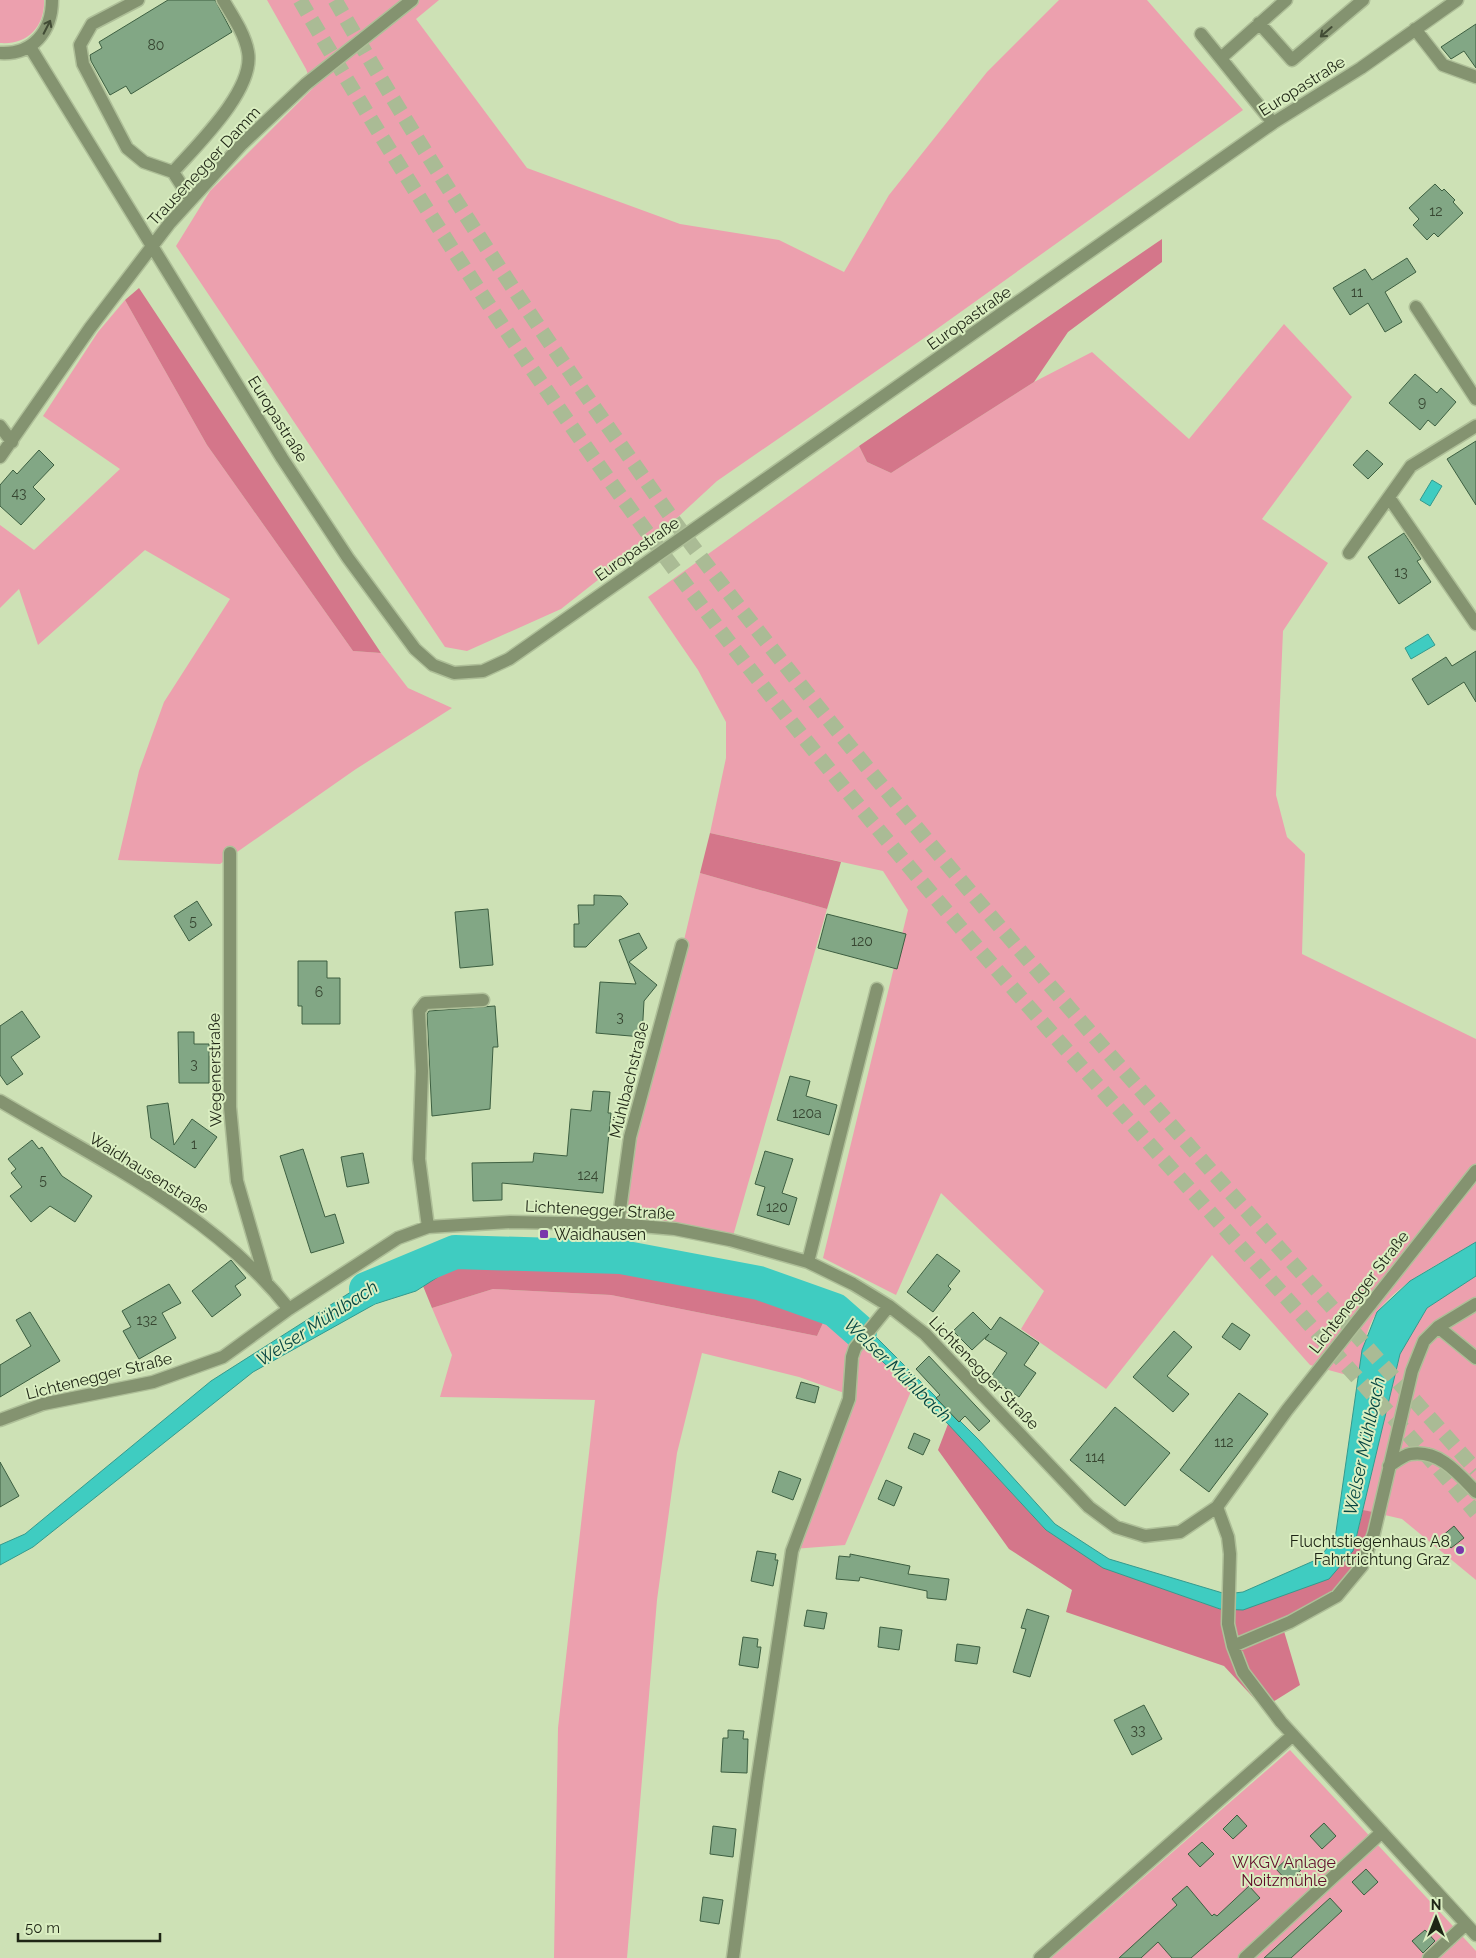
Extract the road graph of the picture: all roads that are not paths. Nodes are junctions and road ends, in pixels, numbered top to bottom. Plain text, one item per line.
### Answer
1 (52, 0) edge
2 (138, 0) edge
3 (223, 0) edge
4 (412, 0) edge
5 (1286, 0) edge
6 (1363, 0) edge
7 (1457, 0) edge
8 (1259, 24) junction
9 (1416, 29) junction
10 (1201, 34) dead end
11 (30, 47) junction
12 (0, 53) edge
13 (1221, 58) junction
14 (1476, 77) edge
15 (1273, 123) junction
16 (173, 172) junction
17 (190, 200) junction
18 (153, 247) junction
19 (1416, 307) dead end
20 (1476, 400) edge
21 (0, 426) edge
22 (1476, 426) edge
23 (12, 442) junction
24 (0, 457) edge
25 (1390, 499) junction
26 (1349, 553) dead end
27 (1476, 624) edge
28 (230, 853) dead end
29 (682, 945) dead end
30 (877, 989) dead end
31 (483, 1000) dead end
32 (0, 1101) edge
33 (1476, 1171) edge
34 (618, 1224) junction
35 (428, 1227) junction
36 (808, 1262) junction
37 (266, 1281) junction
38 (1476, 1304) edge
39 (889, 1306) junction
40 (288, 1309) junction
41 (1438, 1328) junction
42 (1476, 1358) edge
43 (0, 1420) edge
44 (1389, 1466) junction
45 (1476, 1492) edge
46 (1217, 1507) junction
47 (1233, 1646) junction
48 (1293, 1735) junction
49 (1382, 1832) junction
50 (1466, 1924) junction
51 (1476, 1934) edge
52 (733, 1958) edge
53 (1040, 1958) edge
54 (1245, 1958) edge
55 (1428, 1958) edge

11 -> 1 street
2 - 16 street
3 - 16 street
4 - 17 street, Trausenegger Damm
5 - 8 street
6 -> 8 street
7 - 9 street, Europastraße
8 - 13 street
9 - 14 street
9 - 15 street, Europastraße
10 - 13 street
11 - 12 street
11 - 18 street, Europastraße
13 - 15 street
15 - 18 street, Europastraße
16 - 17 street
17 - 18 street, Trausenegger Damm
18 - 23 street, Trausenegger Damm
19 - 20 street
21 - 23 street
22 - 25 street
23 - 24 street, Trausenegger Damm
25 - 26 street
25 - 27 street
28 - 37 street, Wegenerstraße
29 - 34 street, Mühlbachstraße
30 - 36 street
31 - 35 street
32 - 37 street, Waidhausenstraße
33 - 46 street, Lichtenegger Straße
34 - 35 street, Lichtenegger Straße
34 - 36 street, Lichtenegger Straße
35 - 40 street, Lichtenegger Straße
36 - 39 street, Lichtenegger Straße
37 - 40 street, Waidhausenstraße
38 - 41 street
39 - 46 street, Lichtenegger Straße
39 - 52 street
40 - 43 street, Lichtenegger Straße
41 - 42 street
41 - 44 street
44 - 45 street
44 - 47 street
46 - 47 street
47 - 48 street
48 - 49 street
48 - 53 street
49 - 50 street
49 - 54 street
50 - 51 street
50 - 55 street

